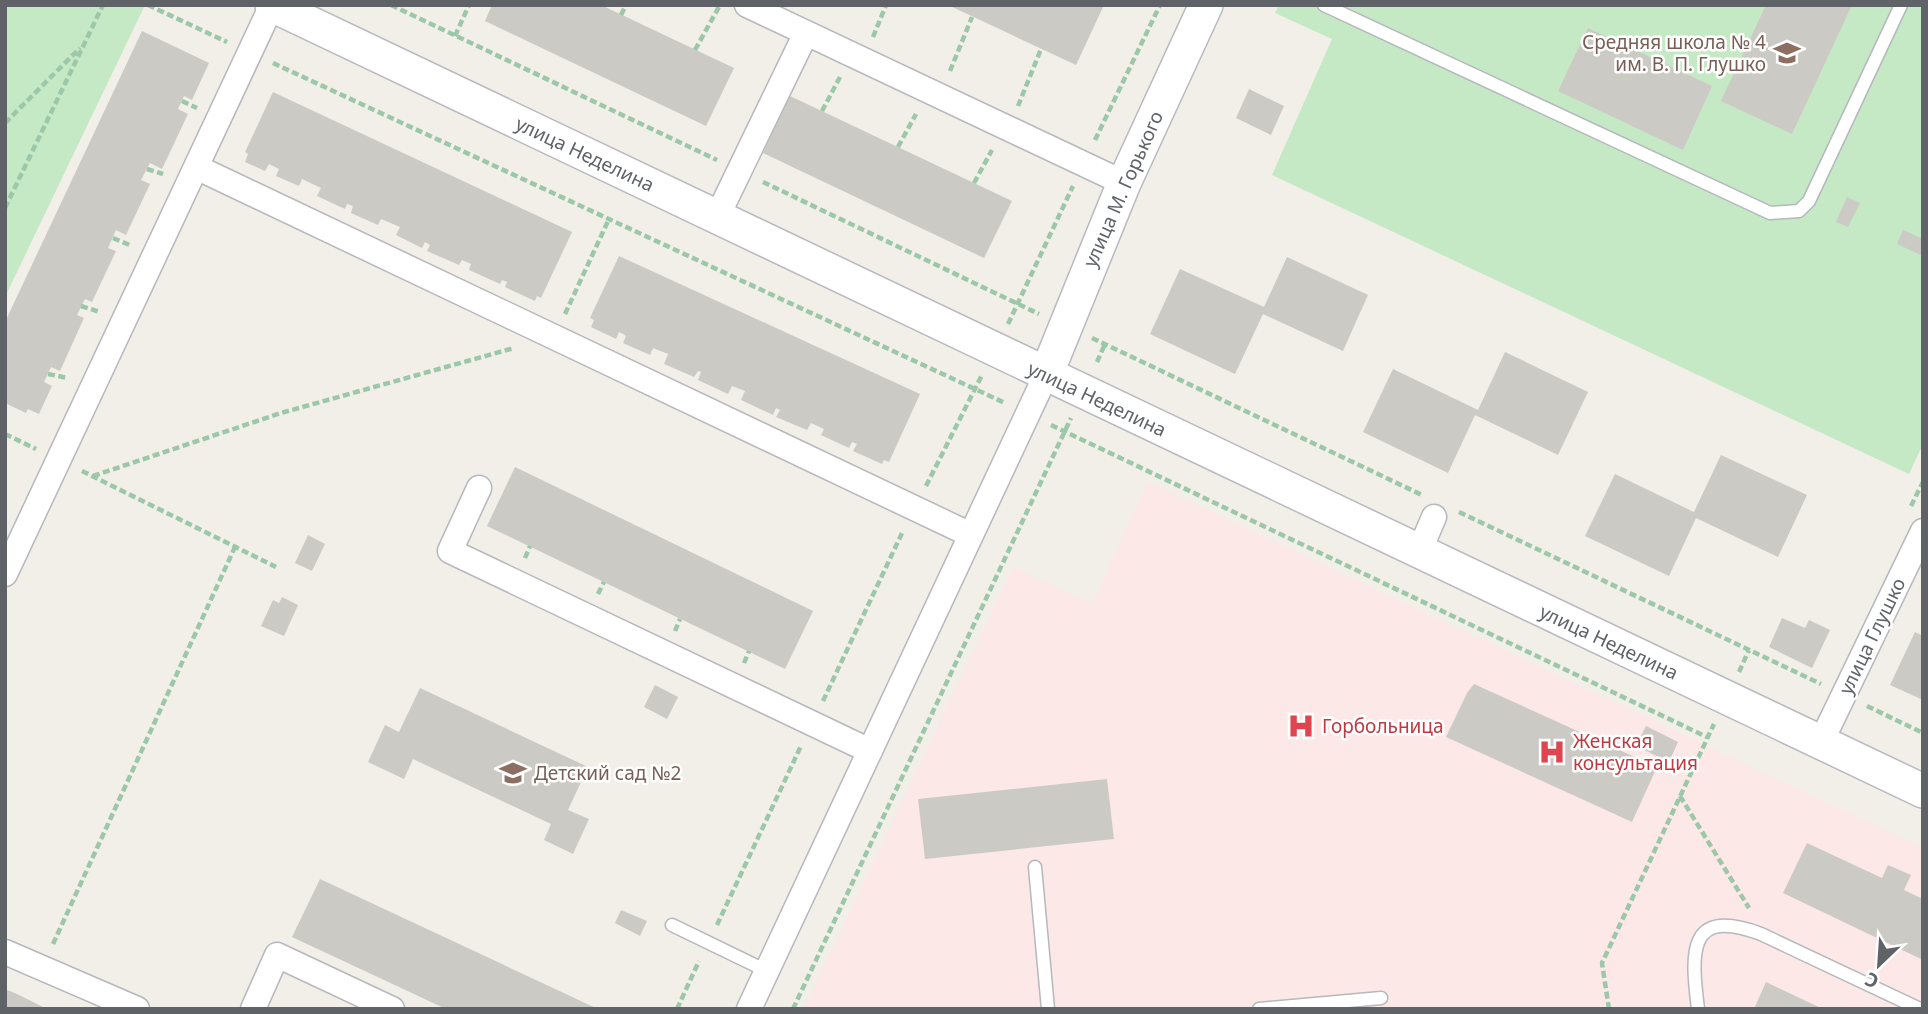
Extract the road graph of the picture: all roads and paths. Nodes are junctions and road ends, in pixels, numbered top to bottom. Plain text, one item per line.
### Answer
1 (103, 5) edge
2 (148, 5) edge
3 (272, 5) edge
4 (391, 5) edge
5 (469, 5) edge
6 (626, 5) edge
7 (720, 5) edge
8 (747, 5) edge
9 (1160, 5) edge
10 (1206, 5) edge
11 (1324, 5) edge
12 (1901, 5) edge
13 (621, 15) dead end
14 (972, 17) dead end
15 (806, 33) junction
16 (455, 36) junction
17 (83, 44) junction
18 (1041, 49) dead end
19 (695, 50) dead end
20 (250, 52) junction
21 (852, 54) junction
22 (934, 93) junction
23 (822, 111) dead end
24 (5, 123) edge
25 (1007, 128) junction
26 (898, 147) dead end
27 (1084, 164) junction
28 (196, 167) junction
29 (740, 171) junction
30 (974, 183) dead end
31 (1124, 183) junction
32 (5, 208) edge
33 (718, 217) junction
34 (609, 219) junction
35 (1017, 303) junction
36 (1065, 326) junction
37 (554, 337) junction
38 (1046, 375) junction
39 (974, 389) junction
40 (1028, 414) junction
41 (1064, 432) junction
42 (5, 434) edge
43 (60, 460) junction
44 (93, 476) junction
45 (479, 488) dead end
46 (914, 508) junction
47 (1434, 509) joint
48 (1459, 512) dead end
49 (1923, 531) edge
50 (971, 535) junction
51 (235, 547) junction
52 (1419, 552) junction
53 (276, 567) dead end
54 (1915, 568) edge
55 (5, 574) edge
56 (1749, 650) junction
57 (1843, 695) junction
58 (1726, 698) junction
59 (812, 723) junction
60 (1923, 733) edge
61 (1707, 737) junction
62 (1821, 742) junction
63 (870, 751) junction
64 (1923, 791) edge
65 (1680, 796) junction
66 (1035, 867) dead end
67 (672, 925) dead end
68 (1761, 934) junction
69 (708, 943) junction
70 (5, 952) edge
71 (41, 969) junction
72 (766, 971) junction
73 (1381, 998) dead end
74 (137, 1009) edge
75 (253, 1009) edge
76 (392, 1009) edge
77 (677, 1009) edge
78 (749, 1009) edge
79 (793, 1009) edge
80 (1048, 1009) edge
81 (1259, 1009) edge
82 (1609, 1009) edge
83 (1698, 1009) edge
84 (1920, 1009) edge

1 - 17 path
2 - 20 path
3 - 20 street
3 - 33 street, улица Неделина
4 - 16 path
5 - 16 path
6 - 13 path
7 - 19 path
8 - 15 street
9 - 27 path
10 - 31 street, улица М. Горького
11 - 12 lane
14 - 22 path
15 - 21 street
15 - 29 street
16 - 29 path
17 - 24 path
17 - 32 path
18 - 25 path
20 - 28 street
20 - 34 path
21 - 22 street
21 - 23 path
22 - 25 street
22 - 26 path
25 - 27 street
25 - 30 path
27 - 31 street
27 - 35 path
28 - 37 street
28 - 43 street
29 - 33 street
29 - 35 path
31 - 36 street, улица М. Горького
33 - 38 street, улица Неделина
34 - 37 path
34 - 39 path
35 - 36 path
36 - 38 street, улица М. Горького
36 - 47 path
37 - 44 path
37 - 46 street
38 - 40 street
38 - 52 street, улица Неделина
39 - 40 path
39 - 46 path
40 - 41 path
40 - 50 street
41 - 61 path
41 - 79 path
42 - 43 path
43 - 44 path
43 - 55 street
44 - 51 path
45 - 59 street
46 - 50 street
46 - 59 path
47 - 52 street
48 - 56 path
49 - 54 street, улица Глушко
50 - 63 street
51 - 53 path
51 - 71 path
52 - 58 street, улица Неделина
54 - 57 street, улица Глушко
56 - 57 path
56 - 58 path
57 - 60 path
57 - 62 street, улица Глушко
58 - 61 path
58 - 62 street, улица Неделина
59 - 63 street
59 - 69 path
61 - 65 path
62 - 64 street, улица Неделина
63 - 72 street
65 - 68 path
65 - 82 path
66 - 80 lane
67 - 69 lane
68 - 83 lane
68 - 84 lane
69 - 72 lane
69 - 77 path
70 - 71 street
71 - 74 street
72 - 78 street
73 - 81 lane
75 - 76 street

